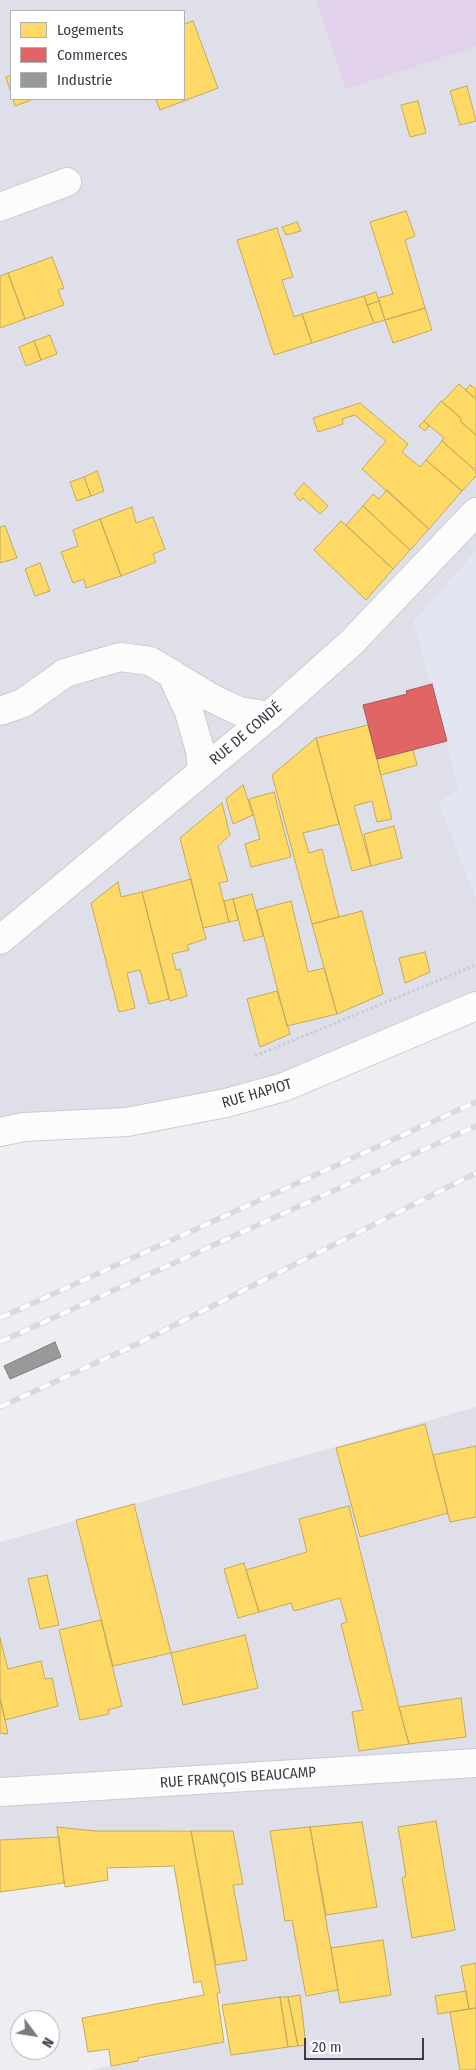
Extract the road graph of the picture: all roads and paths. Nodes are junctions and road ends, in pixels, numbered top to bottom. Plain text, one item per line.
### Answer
1 (66, 182) dead end
2 (0, 207) edge
3 (476, 512) edge
4 (171, 673) junction
5 (0, 711) edge
6 (269, 716) junction
7 (202, 771) junction
8 (0, 940) edge
9 (476, 964) edge
10 (476, 1006) edge
11 (252, 1058) dead end
12 (0, 1113) edge
13 (12, 1129) edge
14 (476, 1763) edge
15 (0, 1792) edge

1 - 2 street
3 - 6 street, RUE DE CONDÉ
4 - 5 street
4 - 6 street
4 - 7 street
6 - 7 street, RUE DE CONDÉ
7 - 8 street, RUE DE CONDÉ
9 - 11 path
10 - 13 street, RUE HAPIOT
12 - 13 street, RUE HAPIOT
14 - 15 street, RUE FRANÇOIS BEAUCAMP

